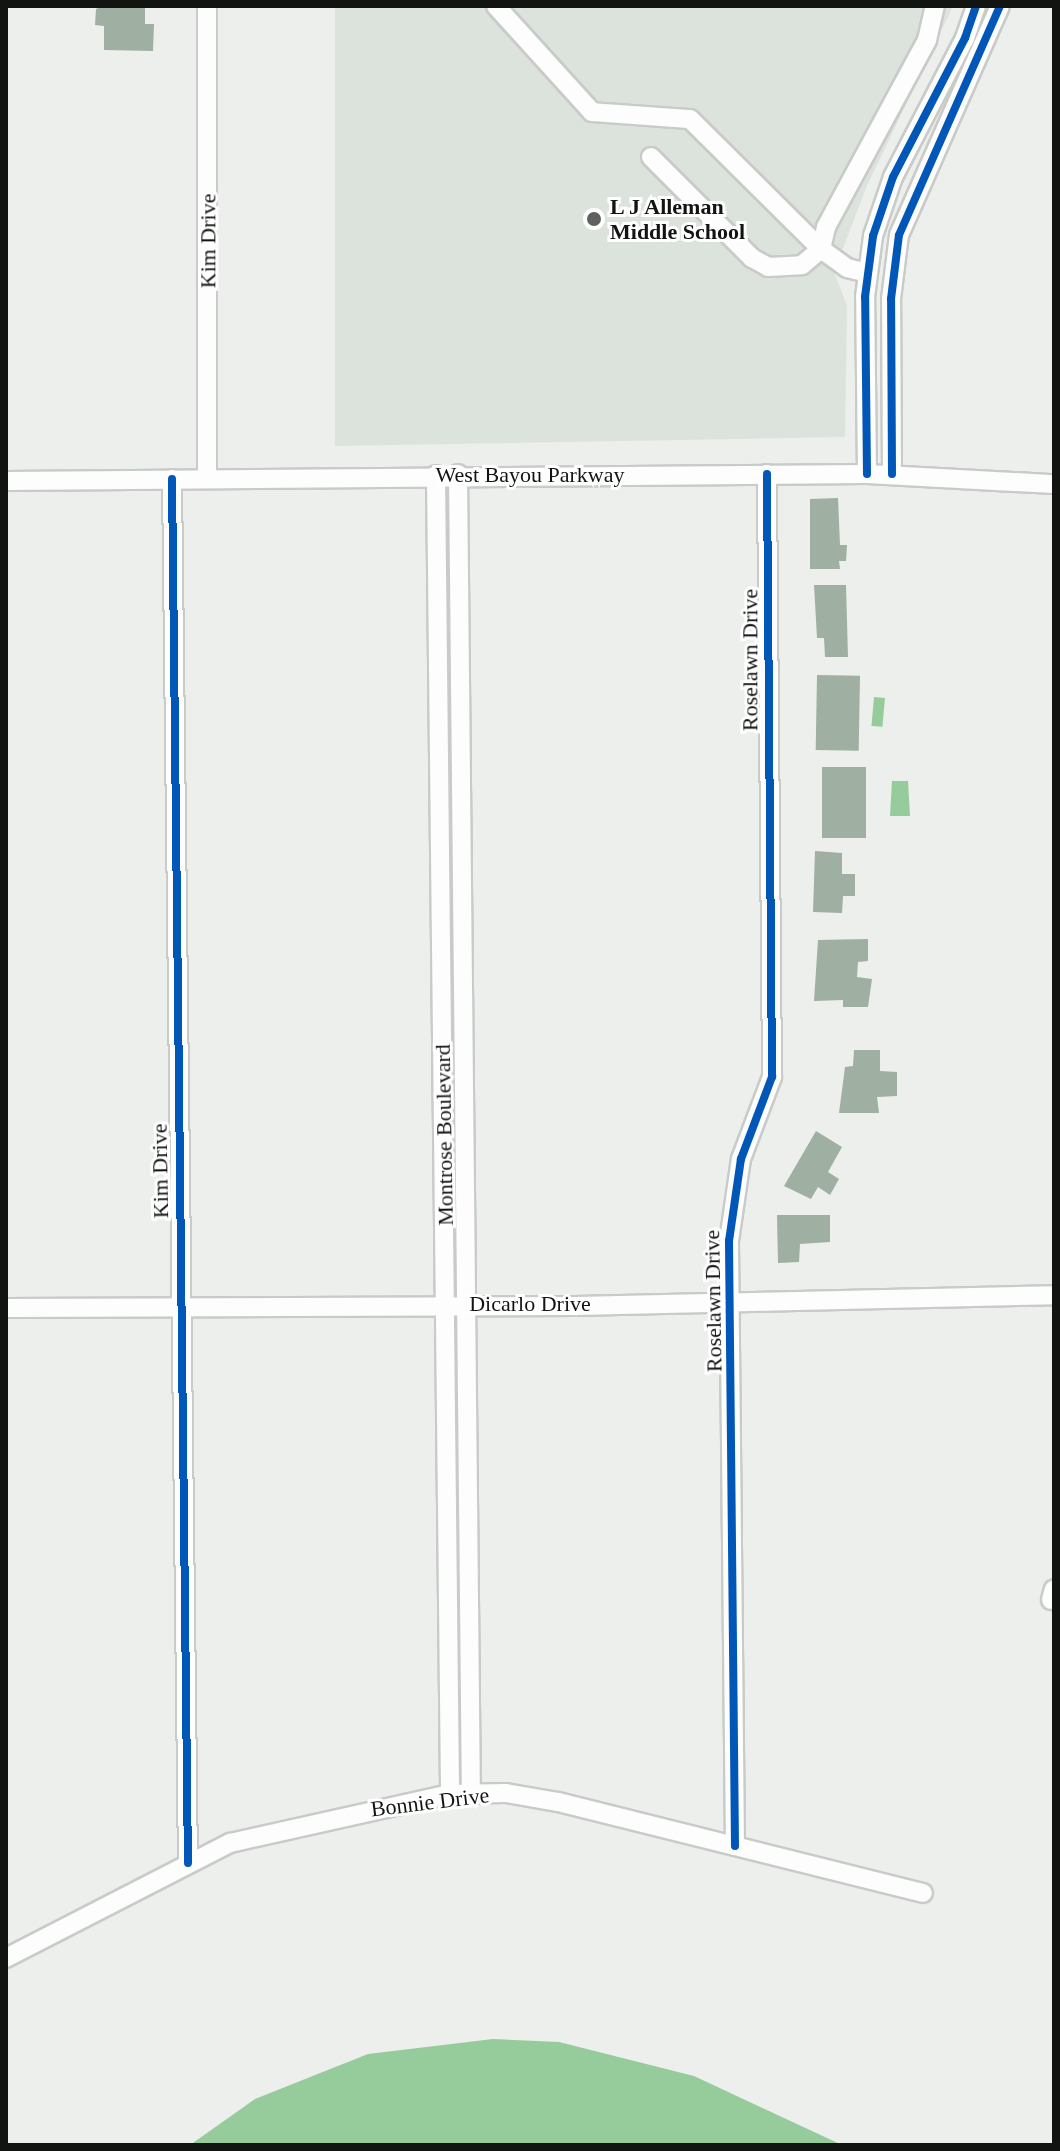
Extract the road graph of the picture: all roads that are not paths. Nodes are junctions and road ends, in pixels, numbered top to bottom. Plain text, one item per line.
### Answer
1 (207, 6) edge
2 (935, 6) edge
3 (976, 6) edge
4 (1000, 6) edge
5 (507, 10) edge
6 (930, 107) junction
7 (951, 118) junction
8 (651, 157) dead end
9 (821, 249) junction
10 (893, 265) junction
11 (868, 268) junction
12 (458, 474) junction
13 (767, 474) junction
14 (867, 474) junction
15 (892, 474) junction
16 (436, 475) junction
17 (207, 477) junction
18 (172, 479) junction
19 (6, 481) edge
20 (1054, 484) edge
21 (1054, 1295) edge
22 (730, 1301) junction
23 (455, 1304) junction
24 (180, 1307) junction
25 (6, 1308) edge
26 (471, 1793) junction
27 (450, 1794) junction
28 (735, 1846) junction
29 (188, 1863) junction
30 (923, 1893) dead end
31 (6, 1958) edge

1 - 17 street, Kim Drive
2 - 9 street
3 - 6 street
4 - 7 street
5 - 9 street
6 - 7 street
6 - 11 street
7 - 10 street
8 - 9 street
9 - 11 street
10 - 11 street
10 - 15 street
11 - 14 street
12 - 13 street, West Bayou Parkway
12 - 16 street, West Bayou Parkway
12 - 23 street, Montrose Boulevard
13 - 14 street, West Bayou Parkway
13 - 22 street, Roselawn Drive
14 - 15 street, West Bayou Parkway
15 - 20 street, West Bayou Parkway
16 - 17 street, West Bayou Parkway
16 - 23 street, Montrose Boulevard
17 - 18 street, West Bayou Parkway
18 - 19 street, West Bayou Parkway
18 - 24 street, Kim Drive
21 - 22 street, Dicarlo Drive
22 - 23 street, Dicarlo Drive
22 - 28 street, Roselawn Drive
23 - 24 street, Dicarlo Drive
23 - 26 street, Montrose Boulevard
23 - 27 street, Montrose Boulevard
24 - 25 street, Dicarlo Drive
24 - 29 street, Kim Drive
26 - 27 street, Bonnie Drive
26 - 28 street, Bonnie Drive
27 - 29 street, Bonnie Drive
28 - 30 street, Bonnie Drive
29 - 31 street, Bonnie Drive

